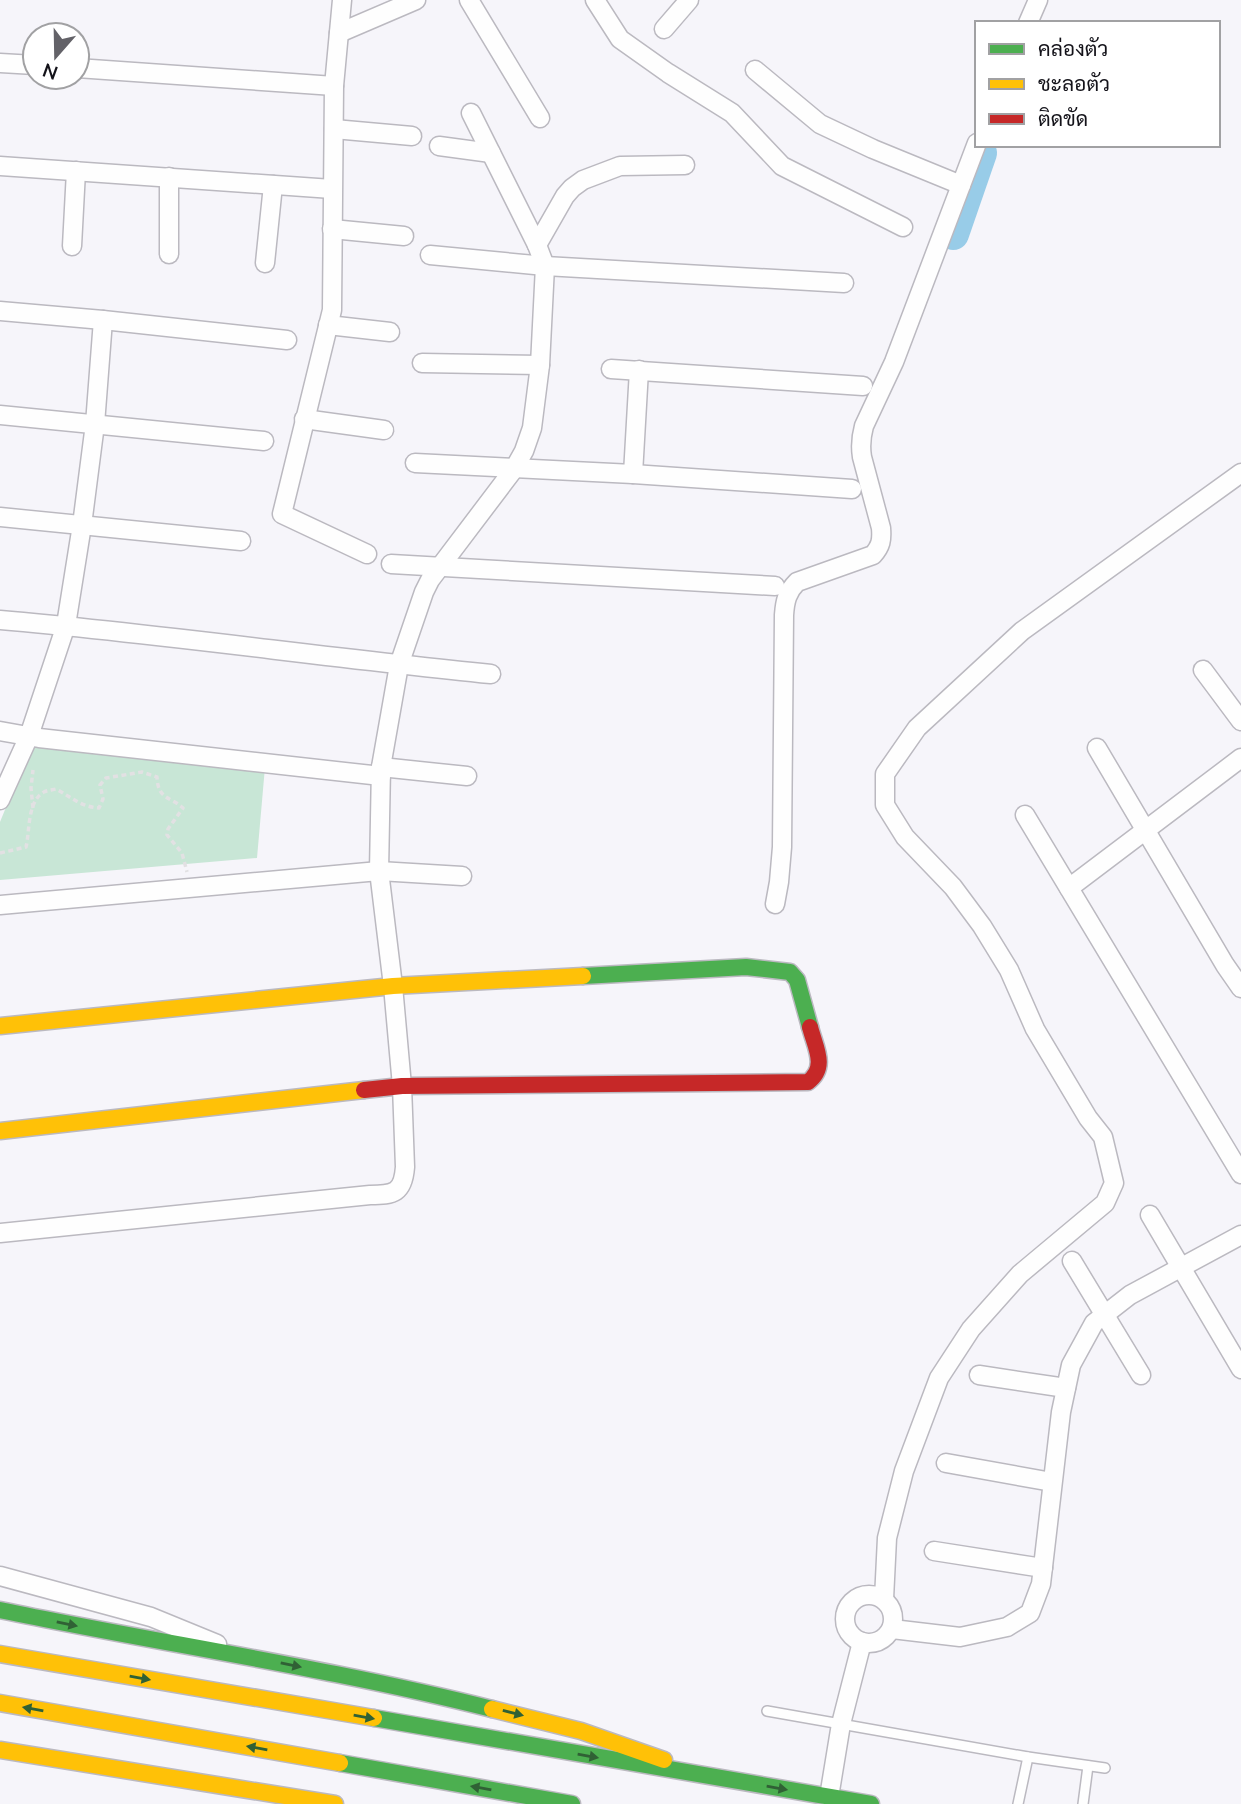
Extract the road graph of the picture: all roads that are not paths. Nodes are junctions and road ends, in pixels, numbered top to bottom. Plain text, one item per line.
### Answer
1 (342, 0) edge
2 (416, 0) edge
3 (469, 0) edge
4 (595, 0) edge
5 (689, 0) edge
6 (1038, 0) edge
7 (1029, 21) edge
8 (664, 29) dead end
9 (339, 33) junction
10 (0, 63) edge
11 (21, 64) edge
12 (91, 69) edge
13 (755, 70) dead end
14 (334, 86) junction
15 (471, 113) dead end
16 (540, 118) dead end
17 (334, 129) junction
18 (412, 136) dead end
19 (439, 146) dead end
20 (975, 147) edge
21 (491, 153) junction
22 (685, 165) dead end
23 (0, 166) edge
24 (76, 171) junction
25 (169, 177) junction
26 (272, 185) junction
27 (961, 185) junction
28 (332, 189) junction
29 (904, 228) dead end
30 (332, 229) junction
31 (404, 236) dead end
32 (537, 245) junction
33 (72, 246) dead end
34 (169, 254) dead end
35 (430, 255) dead end
36 (265, 263) dead end
37 (545, 266) junction
38 (844, 282) dead end
39 (0, 311) edge
40 (103, 320) junction
41 (328, 325) junction
42 (390, 332) dead end
43 (287, 340) dead end
44 (422, 363) dead end
45 (540, 365) junction
46 (611, 369) dead end
47 (639, 370) junction
48 (863, 386) dead end
49 (0, 415) edge
50 (304, 419) junction
51 (95, 424) junction
52 (384, 430) dead end
53 (264, 441) dead end
54 (415, 463) dead end
55 (514, 469) junction
56 (1241, 473) edge
57 (633, 474) junction
58 (852, 489) dead end
59 (0, 517) edge
60 (82, 525) junction
61 (241, 541) dead end
62 (367, 554) dead end
63 (391, 564) dead end
64 (440, 566) junction
65 (775, 586) dead end
66 (0, 620) edge
67 (66, 625) junction
68 (399, 665) junction
69 (1203, 670) dead end
70 (491, 674) dead end
71 (1241, 721) edge
72 (0, 731) edge
73 (29, 736) junction
74 (1097, 748) dead end
75 (1241, 758) edge
76 (381, 772) junction
77 (467, 776) dead end
78 (0, 800) edge
79 (1025, 815) dead end
80 (1146, 830) junction
81 (379, 871) junction
82 (462, 877) dead end
83 (1069, 888) junction
84 (775, 904) dead end
85 (0, 905) edge
86 (393, 986) junction
87 (1241, 988) edge
88 (0, 1026) edge
89 (402, 1086) junction
90 (0, 1130) edge
91 (1241, 1174) edge
92 (1150, 1215) dead end
93 (0, 1233) edge
94 (1241, 1235) edge
95 (1072, 1261) dead end
96 (1181, 1267) junction
97 (1104, 1315) junction
98 (1241, 1369) edge
99 (1141, 1374) dead end
100 (979, 1375) dead end
101 (1066, 1388) junction
102 (946, 1463) dead end
103 (1052, 1482) junction
104 (934, 1551) dead end
105 (1043, 1568) junction
106 (0, 1576) edge
107 (884, 1599) junction
108 (0, 1610) edge
109 (892, 1629) junction
110 (862, 1642) junction
111 (0, 1654) edge
112 (246, 1656) junction
113 (0, 1703) edge
114 (766, 1711) dead end
115 (841, 1724) junction
116 (0, 1749) edge
117 (0, 1758) edge
118 (1028, 1758) junction
119 (1088, 1766) junction
120 (1105, 1768) dead end
121 (709, 1777) junction
122 (270, 1794) junction
123 (829, 1797) junction
124 (335, 1804) edge
125 (572, 1804) edge
126 (871, 1804) edge
127 (1018, 1804) edge
128 (1083, 1804) edge

1 - 9 street
2 - 9 street
3 - 16 street
4 - 29 street
5 - 8 street
6 - 7 street
9 - 14 street
10 - 11 street
12 - 14 street
13 - 27 street
14 - 17 street
15 - 21 street
17 - 18 street
17 - 28 street
19 - 21 street
20 - 27 street
21 - 32 street
22 - 32 street
23 - 24 street
24 - 25 street
24 - 33 street
25 - 26 street
25 - 34 street
26 - 28 street
26 - 36 street
27 - 84 street
28 - 30 street
30 - 31 street
30 - 41 street
32 - 37 street
35 - 37 street
37 - 38 street
37 - 45 street
39 - 40 street
40 - 43 street
40 - 51 street
41 - 42 street
41 - 50 street
44 - 45 street
45 - 55 street
46 - 47 street
47 - 48 street
47 - 57 street
49 - 51 street
50 - 52 street
50 - 62 street
51 - 53 street
51 - 60 street
54 - 55 street
55 - 57 street
55 - 64 street
56 - 107 street
57 - 58 street
59 - 60 street
60 - 61 street
60 - 67 street
63 - 64 street
64 - 65 street
64 - 68 street
66 - 67 street
67 - 68 street
67 - 73 street
68 - 70 street
68 - 76 street
69 - 71 street
72 - 73 street
73 - 76 street
73 - 78 street
74 - 80 street
75 - 80 street
76 - 77 street
76 - 81 street
79 - 83 street
80 - 83 street
80 - 87 street
81 - 82 street
81 - 85 street
81 - 86 street
83 - 91 street
86 - 88 main road
86 - 89 street
86 - 89 main road
89 - 90 main road
89 - 93 street
92 - 96 street
94 - 96 street
95 - 97 street
96 - 97 street
96 - 98 street
97 - 99 street
97 - 101 street
100 - 101 street
101 - 103 street
102 - 103 street
103 - 105 street
104 - 105 street
105 - 109 street
106 - 112 street
107 - 109 street
107 - 110 street
108 -> 112 main road
109 - 110 street
110 - 115 street
111 -> 121 main road
112 -> 121 main road
125 -> 113 main road
114 - 115 lane
115 - 118 lane
115 - 123 street
116 - 122 main road
117 - 122 main road
118 - 119 lane
118 - 127 lane
119 - 120 lane
119 - 128 lane
121 -> 123 main road
122 - 124 main road
123 - 126 main road

